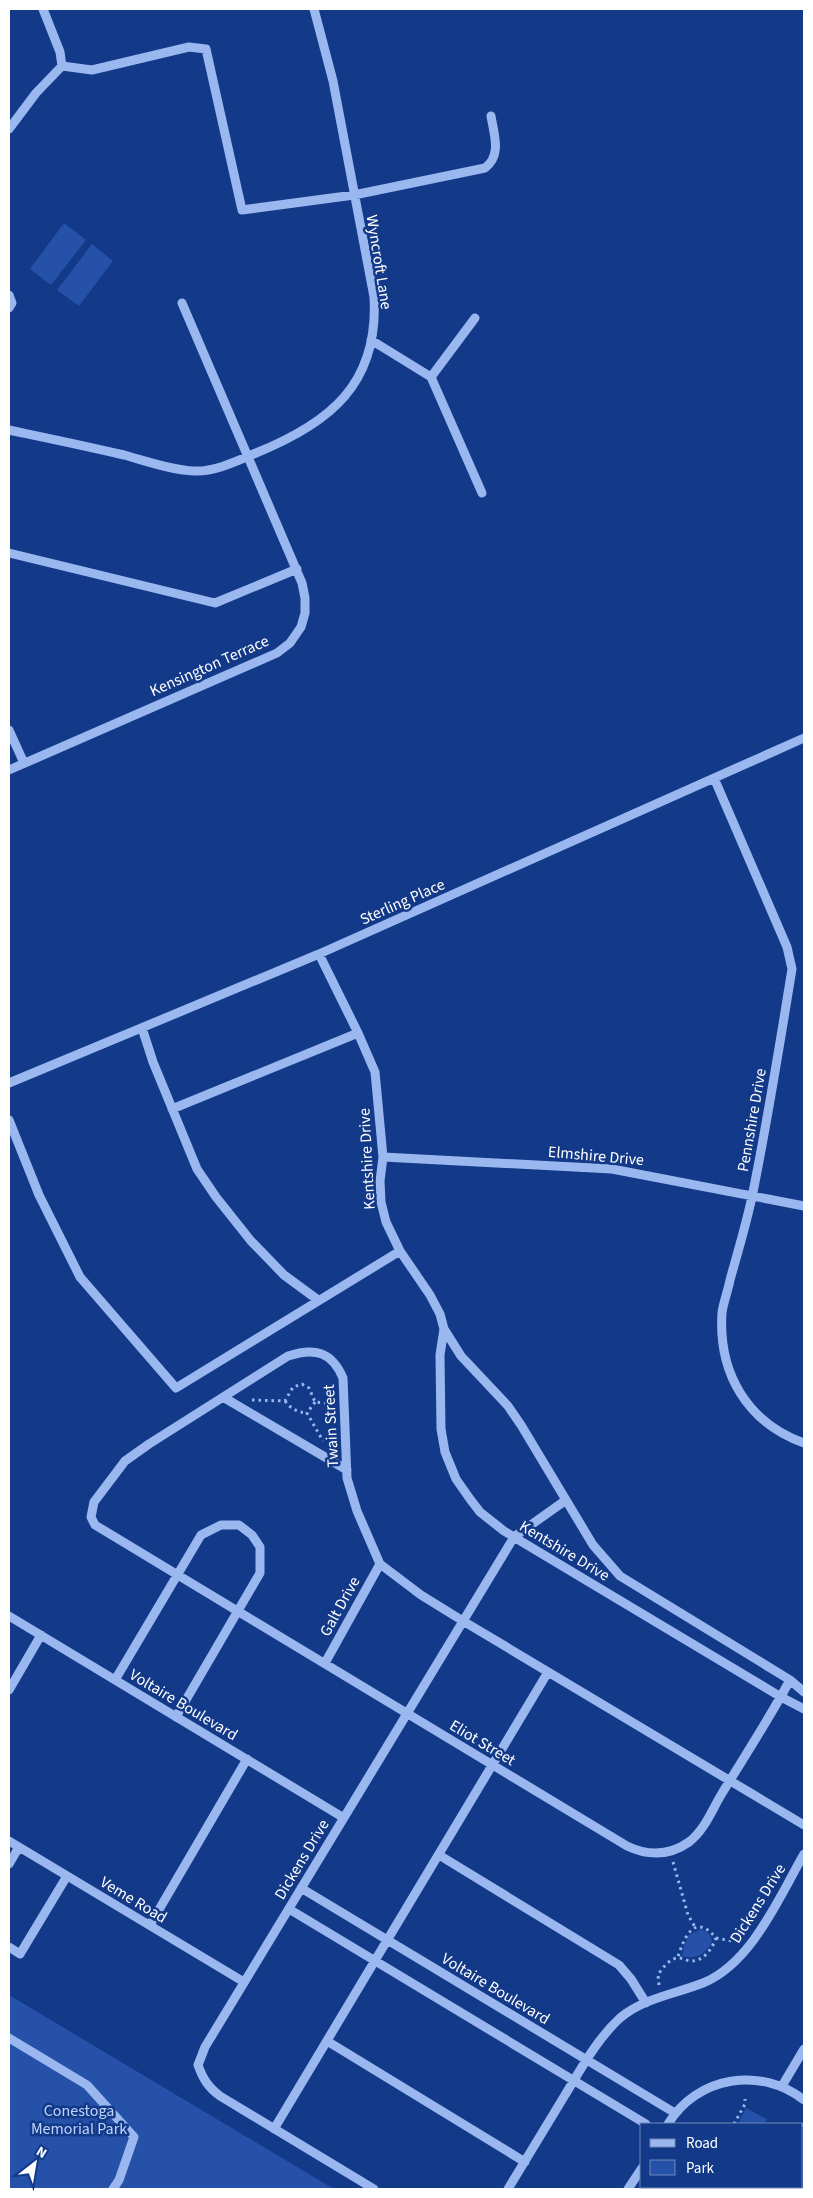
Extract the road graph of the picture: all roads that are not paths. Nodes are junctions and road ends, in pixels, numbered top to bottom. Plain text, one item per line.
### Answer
1 (43, 9) edge
2 (314, 9) edge
3 (62, 66) junction
4 (491, 116) dead end
5 (9, 129) edge
6 (354, 195) junction
7 (9, 295) edge
8 (182, 304) dead end
9 (9, 308) edge
10 (475, 318) dead end
11 (371, 340) junction
12 (431, 376) junction
13 (9, 430) edge
14 (247, 457) junction
15 (482, 493) dead end
16 (9, 553) edge
17 (297, 569) junction
18 (9, 730) edge
19 (804, 738) edge
20 (24, 763) junction
21 (9, 770) edge
22 (714, 778) junction
23 (319, 954) junction
24 (142, 1028) junction
25 (358, 1033) junction
26 (9, 1083) edge
27 (172, 1109) junction
28 (9, 1120) edge
29 (383, 1157) junction
30 (753, 1194) junction
31 (804, 1206) edge
32 (400, 1251) junction
33 (318, 1300) junction
34 (444, 1329) junction
35 (223, 1397) junction
36 (804, 1443) edge
37 (347, 1470) junction
38 (566, 1500) junction
39 (103, 1530) joint
40 (514, 1537) junction
41 (380, 1564) junction
42 (176, 1574) junction
43 (238, 1611) junction
44 (9, 1616) edge
45 (463, 1621) junction
46 (41, 1635) junction
47 (325, 1663) junction
48 (548, 1672) junction
49 (115, 1680) junction
50 (790, 1680) junction
51 (9, 1690) edge
52 (804, 1692) edge
53 (780, 1697) junction
54 (804, 1709) edge
55 (407, 1714) junction
56 (176, 1717) junction
57 (247, 1759) junction
58 (494, 1766) junction
59 (730, 1780) junction
60 (344, 1818) junction
61 (804, 1825) edge
62 (9, 1841) edge
63 (19, 1847) junction
64 (804, 1854) edge
65 (439, 1855) junction
66 (9, 1864) edge
67 (67, 1876) junction
68 (301, 1888) junction
69 (289, 1909) junction
70 (150, 1925) junction
71 (387, 1940) junction
72 (9, 1947) edge
73 (375, 1961) junction
74 (244, 1982) junction
75 (646, 2003) junction
76 (9, 2038) edge
77 (327, 2041) junction
78 (804, 2049) edge
79 (587, 2060) junction
80 (574, 2080) junction
81 (782, 2086) junction
82 (804, 2100) edge
83 (675, 2113) junction
84 (644, 2123) edge
85 (669, 2123) edge
86 (274, 2129) junction
87 (525, 2162) junction
88 (640, 2171) edge
89 (113, 2189) edge
90 (374, 2189) edge
91 (508, 2189) edge
92 (628, 2189) edge

1 - 3 street
2 - 6 street, Wyncroft Lane
3 - 5 street
3 - 6 street
4 - 6 street
6 - 11 street, Wyncroft Lane
7 - 9 street
8 - 14 street, Kensington Terrace
10 - 12 street
11 - 12 street
11 - 14 street, Wyncroft Lane
12 - 15 street
13 - 14 street, Wyncroft Lane
14 - 17 street, Kensington Terrace
16 - 17 street
17 - 20 street, Kensington Terrace
18 - 20 street
19 - 22 street, Sterling Place
20 - 21 street, Kensington Terrace
22 - 23 street, Sterling Place
22 - 30 street, Pennshire Drive
23 - 24 street, Sterling Place
23 - 25 street, Kentshire Drive
24 - 26 street, Sterling Place
24 - 27 street
25 - 27 street
25 - 29 street, Kentshire Drive
27 - 33 street
28 - 33 street
29 - 30 street, Elmshire Drive
29 - 32 street, Kentshire Drive
30 - 31 street, Elmshire Drive
30 - 36 street, Pennshire Drive
32 - 33 street
32 - 34 street, Kentshire Drive
34 - 38 street, Kentshire Drive
34 - 40 street, Kentshire Drive
35 - 37 street
35 - 37 street, Twain Street
35 - 39 street, Twain Street
37 - 41 street, Twain Street
38 - 40 street, Dickens Drive
38 - 50 street, Kentshire Drive
39 - 42 street, Eliot Street
40 - 45 street, Dickens Drive
40 - 53 street, Kentshire Drive
41 - 45 street, Twain Street
41 - 47 street, Galt Drive
42 - 43 street, Eliot Street
42 - 43 street
42 - 49 street
43 - 47 street, Eliot Street
43 - 56 street
44 - 46 street, Voltaire Boulevard
45 - 48 street, Twain Street
45 - 55 street, Dickens Drive
46 - 49 street, Voltaire Boulevard
46 - 51 street
47 - 55 street, Eliot Street
48 - 58 street
48 - 59 street, Twain Street
49 - 56 street, Voltaire Boulevard
50 - 52 street, Kentshire Drive
50 - 53 street, Eliot Street
53 - 54 street, Kentshire Drive
53 - 59 street, Eliot Street
55 - 58 street, Eliot Street
55 - 60 street, Dickens Drive
56 - 57 street, Voltaire Boulevard
57 - 60 street, Voltaire Boulevard
57 - 70 street
58 - 59 street, Eliot Street
58 - 65 street
59 - 61 street, Twain Street
60 - 68 street, Dickens Drive
62 - 63 street, Veme Road
63 - 66 street
63 - 67 street, Veme Road
64 - 75 street, Dickens Drive
65 - 71 street
65 - 75 street
67 - 70 street, Veme Road
67 - 72 street
68 - 69 street, Dickens Drive
68 - 71 street, Voltaire Boulevard
69 - 73 street
69 - 74 street, Dickens Drive
70 - 74 street, Veme Road
71 - 73 street
71 - 79 street, Voltaire Boulevard
73 - 77 street
73 - 80 street
74 - 86 street, Dickens Drive
75 - 79 street, Dickens Drive
76 - 89 street
77 - 86 street
77 - 87 street
78 - 81 street
79 - 80 street, Dickens Drive
79 - 83 street, Voltaire Boulevard
80 - 84 street
80 - 87 street, Dickens Drive
81 - 82 street
81 - 83 street
83 - 85 street
86 - 90 street, Dickens Drive
87 - 91 street, Dickens Drive
88 - 92 street

